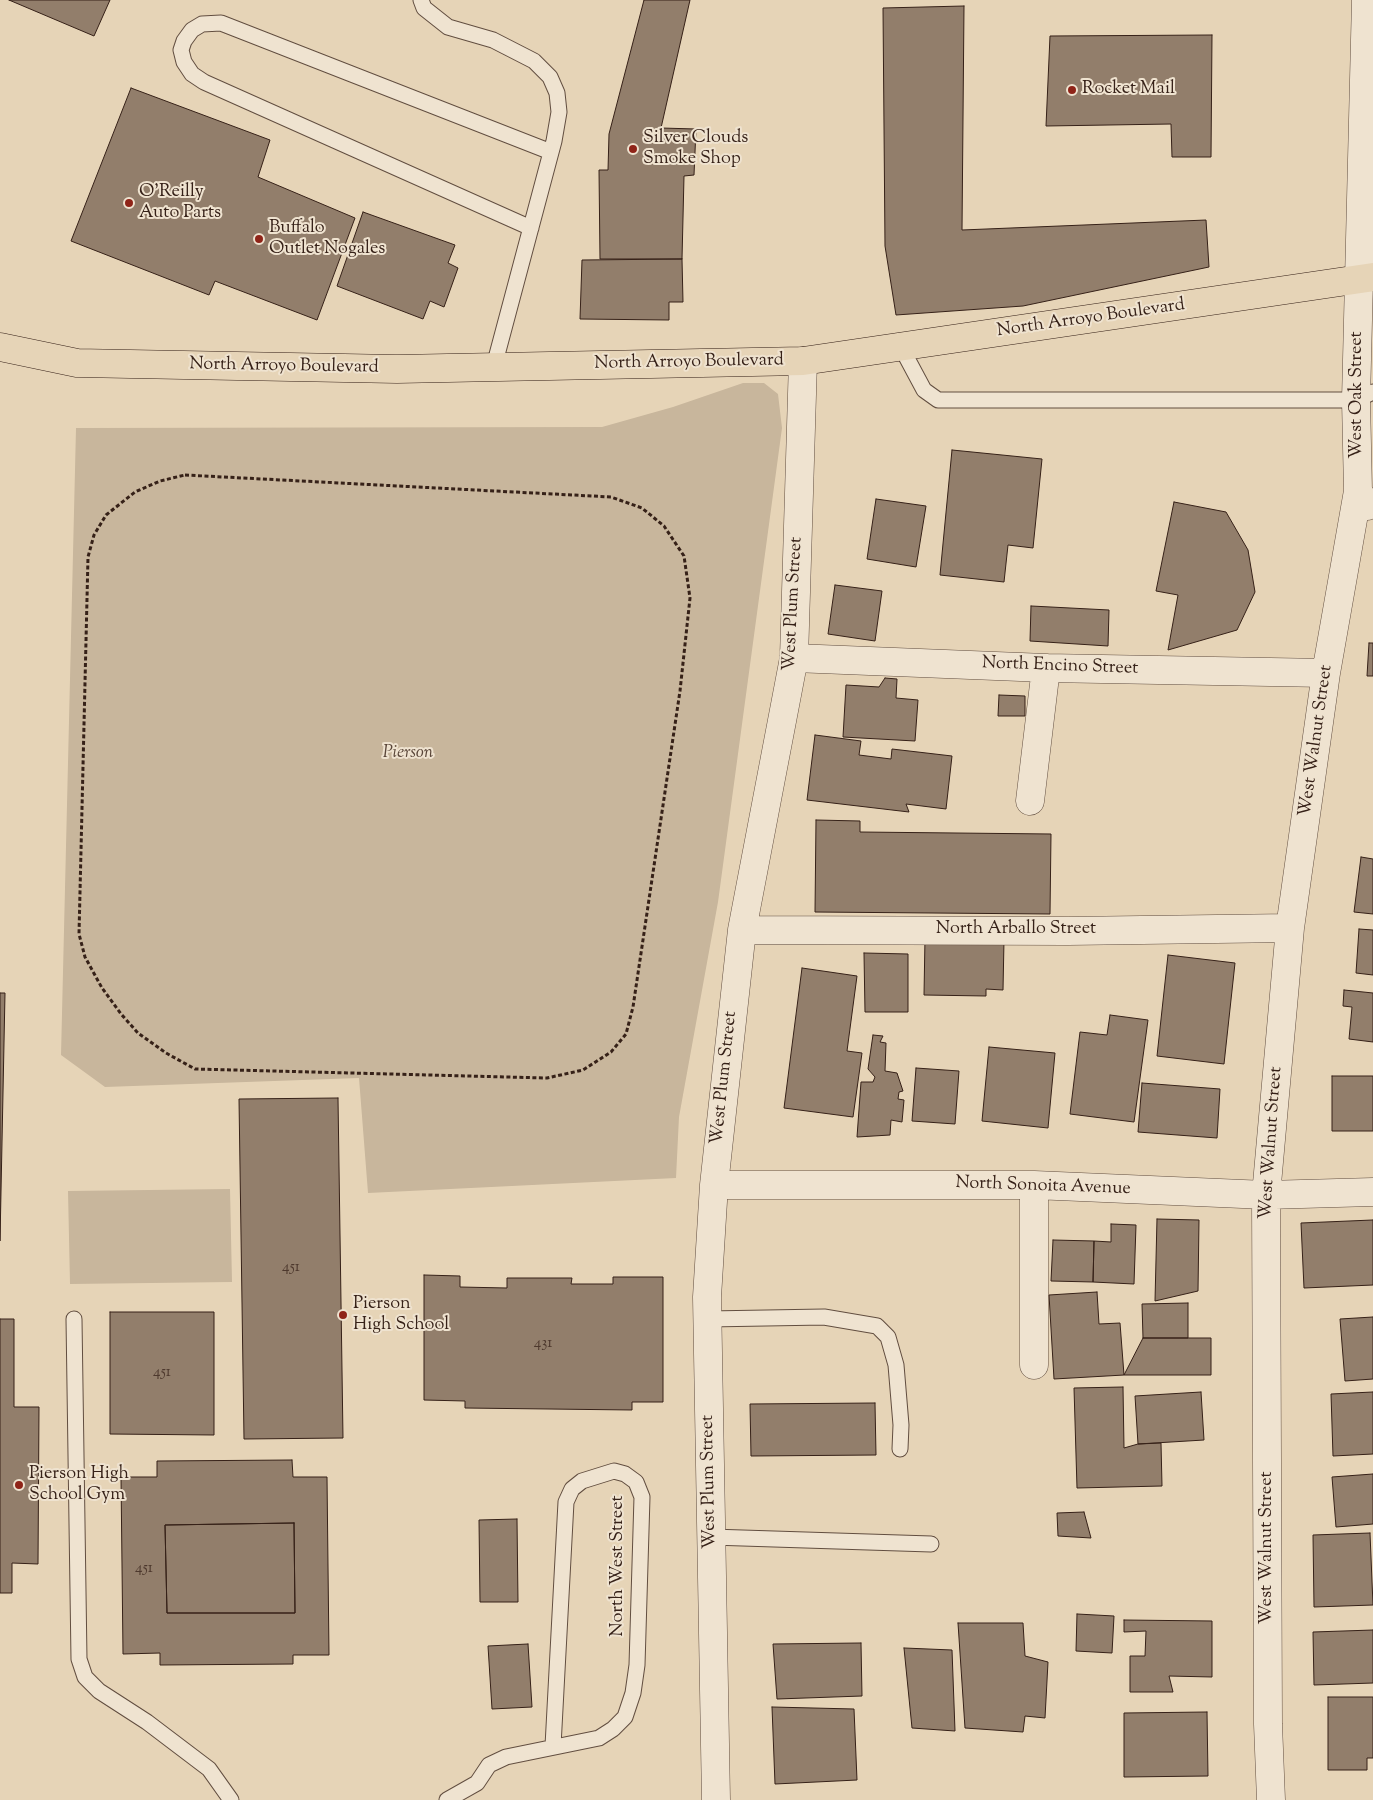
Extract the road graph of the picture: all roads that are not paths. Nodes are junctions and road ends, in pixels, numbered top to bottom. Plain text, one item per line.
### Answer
1 (421, 0) edge
2 (1366, 0) edge
3 (551, 152) junction
4 (531, 228) junction
5 (1366, 279) edge
6 (0, 347) edge
7 (901, 347) junction
8 (803, 361) junction
9 (494, 366) junction
10 (1364, 396) edge
11 (1358, 492) junction
12 (1373, 517) edge
13 (794, 658) junction
14 (1046, 668) junction
15 (1326, 673) junction
16 (1030, 802) dead end
17 (1290, 928) junction
18 (742, 930) junction
19 (714, 1185) junction
20 (1034, 1185) junction
21 (1373, 1192) edge
22 (1266, 1195) junction
23 (74, 1319) dead end
24 (708, 1319) junction
25 (1034, 1365) dead end
26 (900, 1449) dead end
27 (711, 1537) junction
28 (931, 1544) dead end
29 (552, 1746) junction
30 (231, 1800) edge
31 (446, 1800) edge
32 (716, 1800) edge
33 (1271, 1800) edge

1 - 3 lane
2 - 5 street, West Oak Street
3 - 4 lane
3 - 4 lane
4 - 9 lane
5 - 7 main road, North Arroyo Boulevard
5 - 10 street, West Oak Street
6 - 9 main road, North Arroyo Boulevard
7 - 8 main road, North Arroyo Boulevard
7 - 10 lane
8 - 9 main road, North Arroyo Boulevard
8 - 13 street, West Plum Street
10 - 11 street, West Oak Street
11 - 12 street, West Oak Street
11 - 15 street, West Walnut Street
13 - 14 street, North Encino Street
13 - 18 street, West Plum Street
14 - 15 street, North Encino Street
14 - 16 street
15 - 17 street, West Walnut Street
17 - 18 street, North Arballo Street
17 - 22 street, West Walnut Street
18 - 19 street, West Plum Street
19 - 20 street, North Sonoita Avenue
19 - 24 street, West Plum Street
20 - 22 street, North Sonoita Avenue
20 - 25 street
21 - 22 street, North Sonoita Avenue
22 - 33 street, West Walnut Street
23 - 30 lane
24 - 26 lane
24 - 27 street, West Plum Street
27 - 28 lane
27 - 32 street, West Plum Street
29 - 29 lane, North West Street
29 - 31 lane, North West Street

